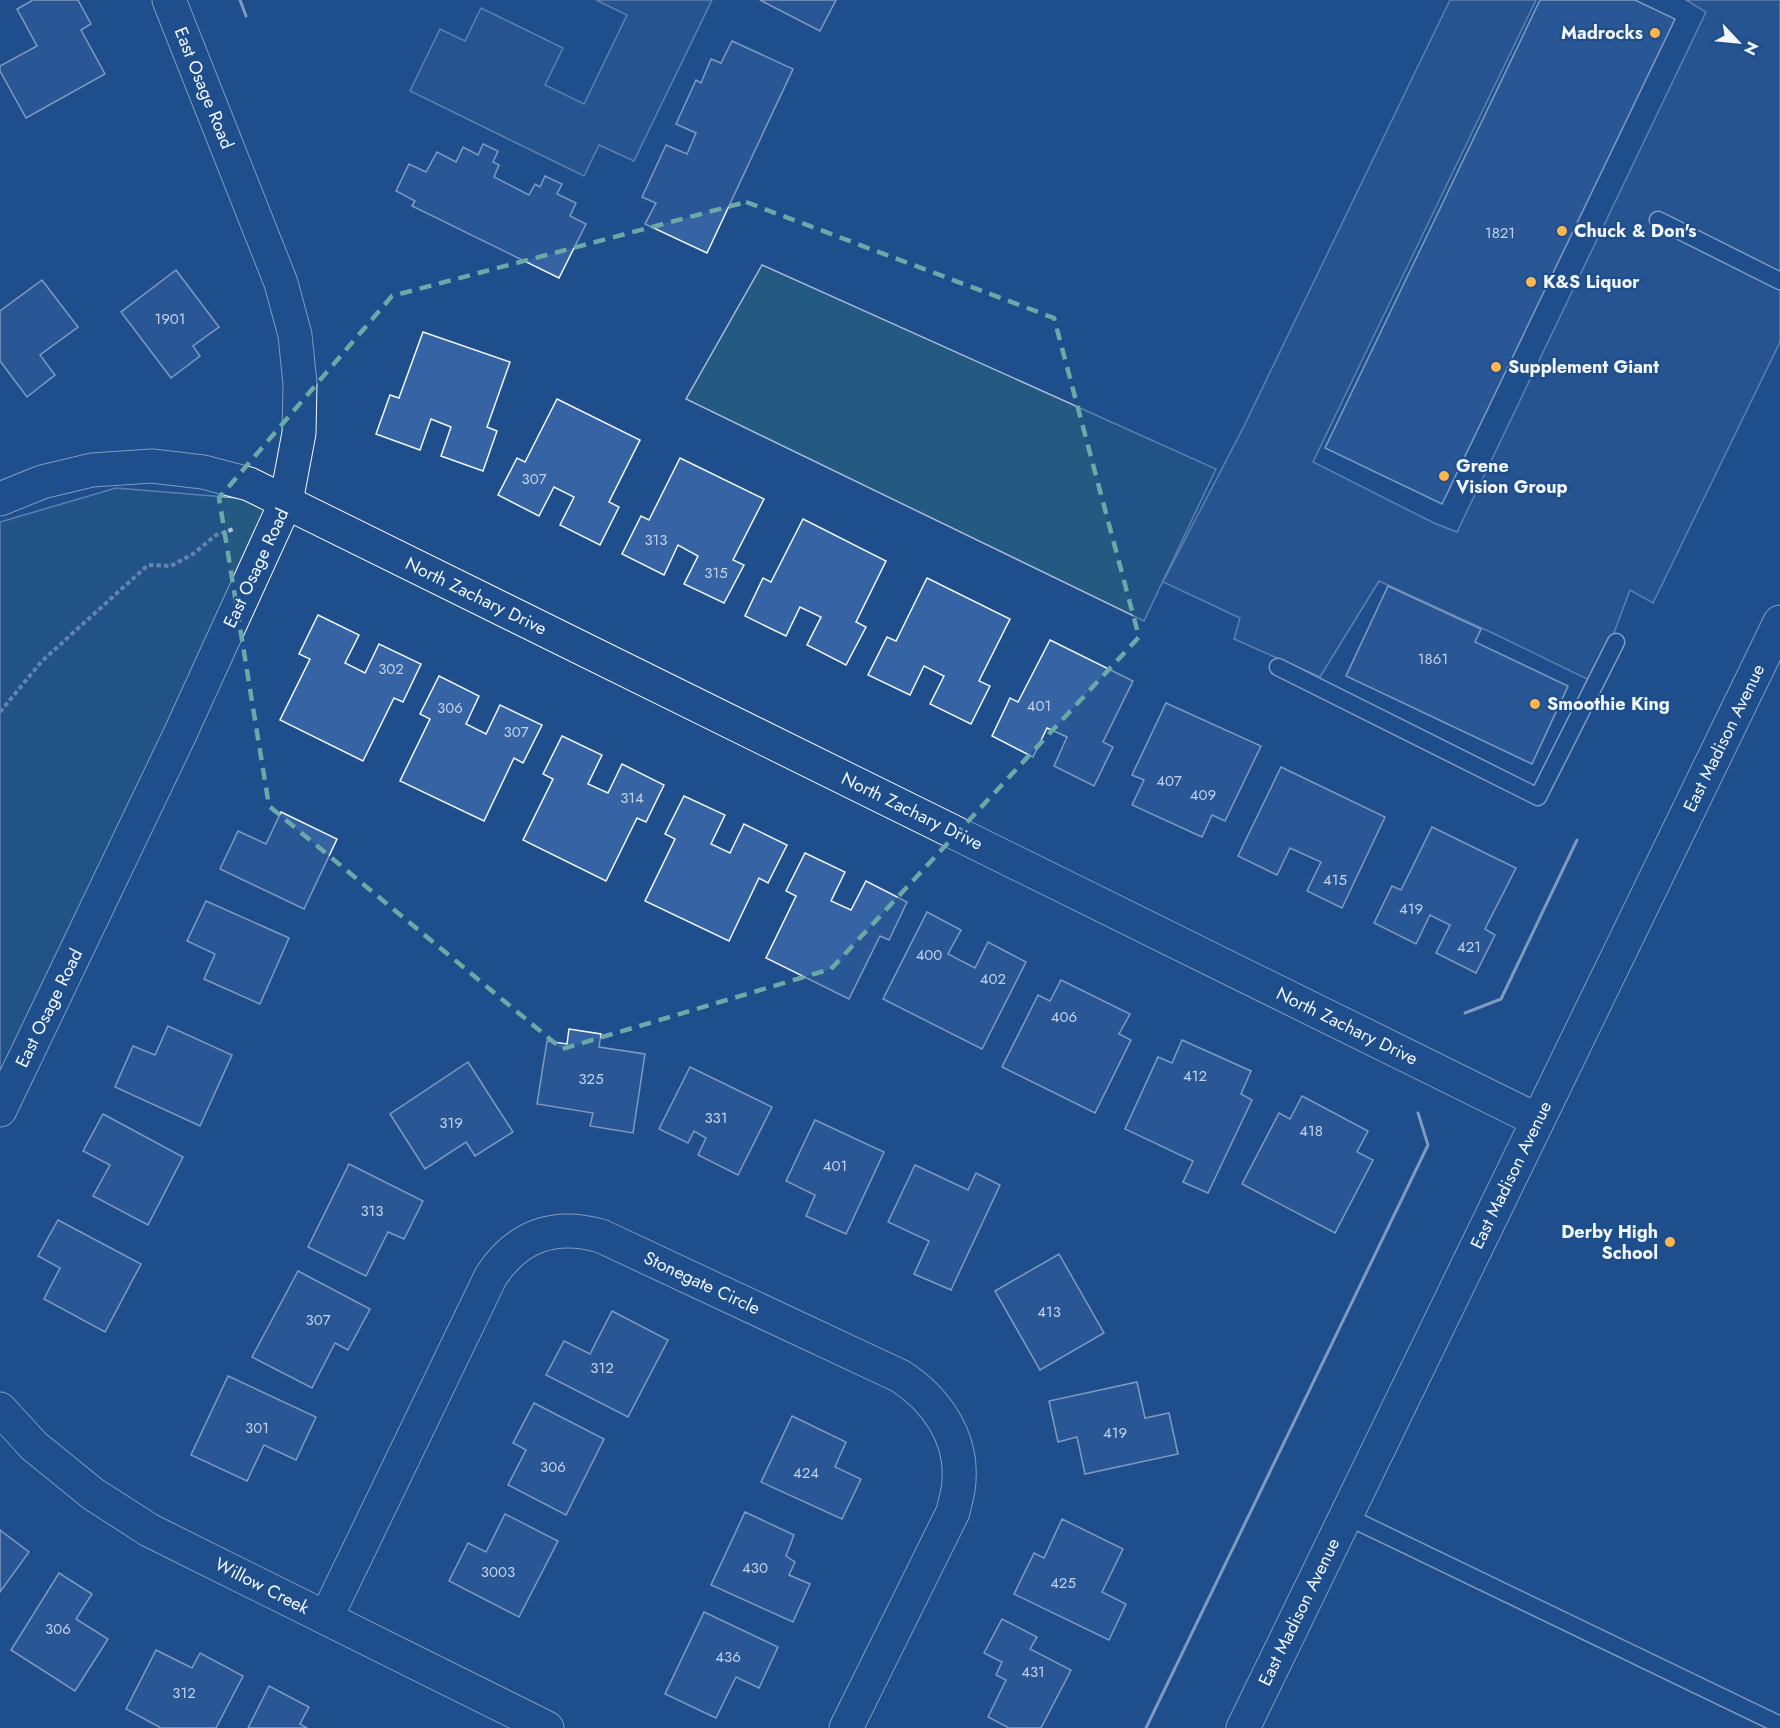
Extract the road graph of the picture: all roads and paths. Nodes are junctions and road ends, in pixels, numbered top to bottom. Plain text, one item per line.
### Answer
1 (169, 0) edge
2 (1658, 220) dead end
3 (1780, 281) edge
4 (0, 499) edge
5 (286, 502) junction
6 (240, 527) dead end
7 (1780, 622) edge
8 (1616, 642) dead end
9 (1278, 667) dead end
10 (0, 712) edge
11 (0, 1110) edge
12 (1537, 1120) junction
13 (0, 1409) edge
14 (1346, 1516) junction
15 (326, 1618) junction
16 (1780, 1725) edge
17 (547, 1728) edge
18 (846, 1728) edge
19 (1244, 1728) edge

1 - 5 street, East Osage Road
2 - 3 lane
4 - 5 street, North Zachary Drive
5 - 11 street, East Osage Road
5 - 12 street, North Zachary Drive
6 - 10 path
7 - 12 street, East Madison Avenue
8 - 9 lane
12 - 14 street, East Madison Avenue
13 - 15 street, Willow Creek
14 - 16 lane
14 - 19 street, East Madison Avenue
15 - 17 street, Willow Creek
15 - 18 street, Stonegate Circle

